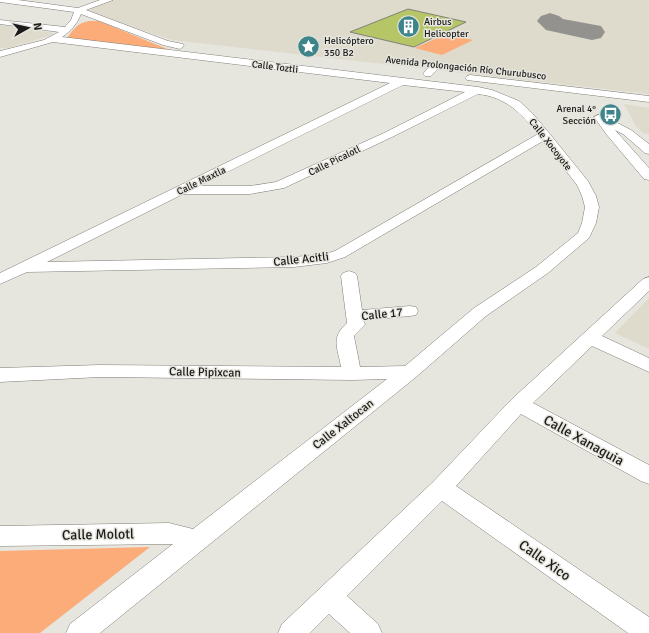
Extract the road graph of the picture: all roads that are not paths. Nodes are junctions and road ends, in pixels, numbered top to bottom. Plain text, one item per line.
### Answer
1 (0, 0) edge
2 (62, 0) edge
3 (109, 0) edge
4 (55, 7) junction
5 (79, 10) junction
6 (0, 22) edge
7 (66, 30) junction
8 (53, 39) junction
9 (0, 53) edge
10 (309, 60) dead end
11 (428, 71) dead end
12 (444, 76) dead end
13 (460, 77) dead end
14 (402, 81) junction
15 (478, 90) junction
16 (496, 95) joint
17 (649, 99) edge
18 (545, 135) junction
19 (649, 150) edge
20 (649, 176) edge
21 (181, 190) junction
22 (592, 207) joint
23 (24, 267) junction
24 (349, 276) dead end
25 (0, 279) edge
26 (649, 282) edge
27 (410, 311) dead end
28 (354, 316) junction
29 (590, 338) junction
30 (649, 366) edge
31 (409, 372) junction
32 (0, 374) edge
33 (352, 374) junction
34 (519, 404) junction
35 (649, 475) edge
36 (441, 488) junction
37 (0, 536) edge
38 (195, 540) junction
39 (328, 598) junction
40 (649, 632) edge
41 (79, 633) edge
42 (291, 633) edge
43 (369, 633) edge

1 - 4 street
2 - 4 street
3 - 5 street
4 - 5 street
5 - 7 street
5 - 10 street
6 - 7 street
7 - 8 street
8 - 9 street
8 - 14 street, Calle Toztli
11 - 12 street, Avenida Prolongación Río Churubusco
13 - 17 street, Avenida Prolongación Río Churubusco
14 - 15 street, Calle Toztli
14 - 21 street, Calle Maxtla
15 - 16 street, Calle Toztli
15 - 21 street, Calle Picalotl
16 - 18 street, Calle Xocoyote
18 - 22 street, Calle Xocoyote
18 - 23 street, Calle Acitli
19 - 20 street
21 - 23 street, Calle Maxtla
22 - 31 street, Calle Xaltocan
23 - 25 street, Calle Maxtla
24 - 28 street
26 - 29 street
27 - 28 street, Calle 17
28 - 33 street
29 - 30 street
29 - 34 street
31 - 33 street, Calle Pipixcan
31 - 38 street, Calle Xaltocan
32 - 33 street, Calle Pipixcan
34 - 35 street, Calle Xanaguia
34 - 36 street
36 - 39 street
36 - 40 street, Calle Xico
37 - 38 street, Calle Molotl
38 - 41 street, Calle Xaltocan
39 - 42 street
39 - 43 street

